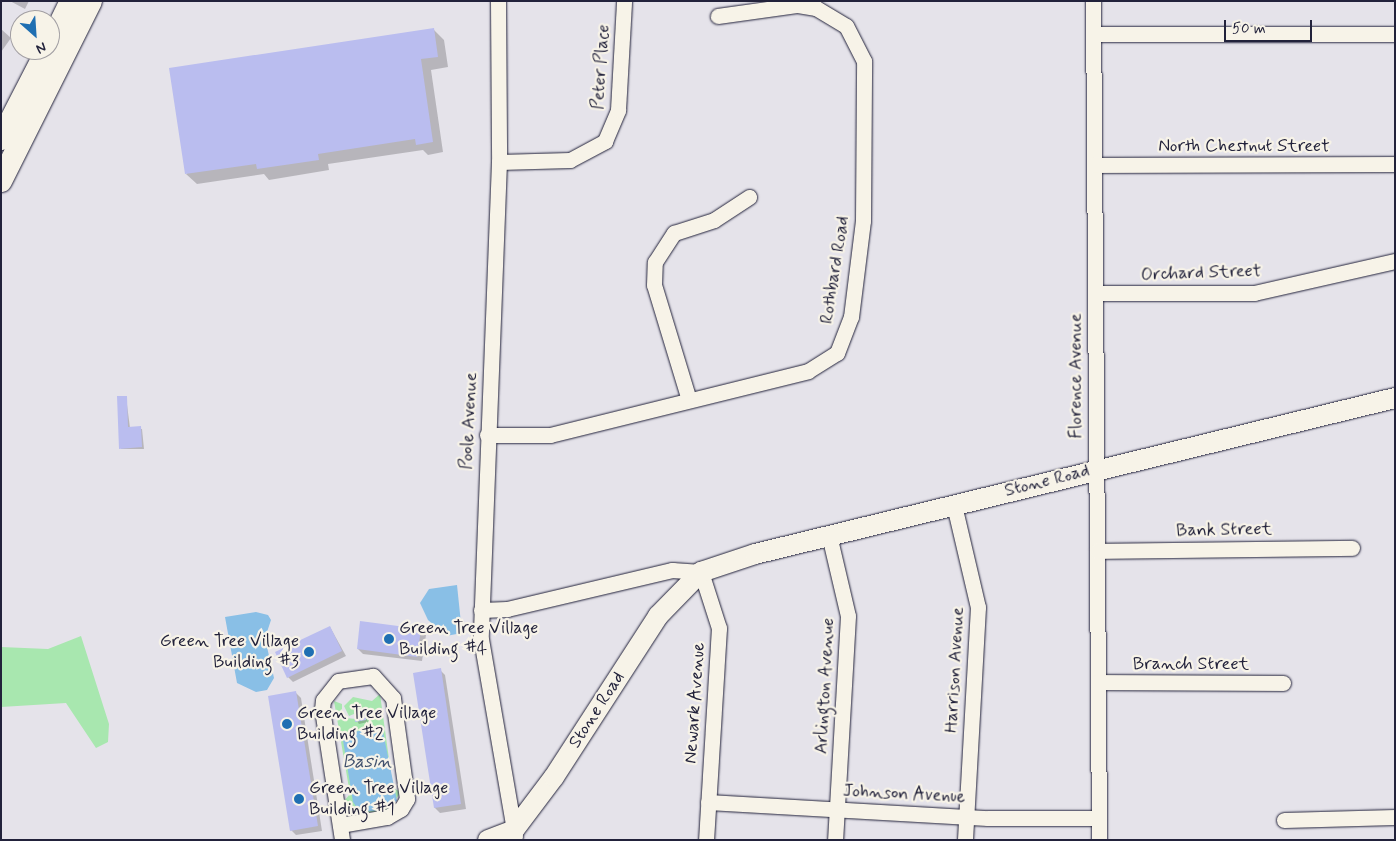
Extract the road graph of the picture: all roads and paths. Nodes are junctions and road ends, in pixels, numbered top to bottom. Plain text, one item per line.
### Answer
1 (71, 1) edge
2 (91, 1) edge
3 (498, 1) edge
4 (624, 1) edge
5 (1092, 1) edge
6 (718, 16) dead end
7 (60, 24) edge
8 (1093, 34) junction
9 (1395, 34) edge
10 (42, 60) edge
11 (1, 139) edge
12 (499, 162) junction
13 (1395, 164) edge
14 (1094, 165) junction
15 (1, 181) edge
16 (748, 197) dead end
17 (1395, 261) edge
18 (1095, 293) junction
19 (1395, 398) edge
20 (689, 400) junction
21 (487, 435) junction
22 (1094, 469) junction
23 (954, 504) junction
24 (829, 536) junction
25 (1352, 548) dead end
26 (1097, 551) junction
27 (701, 572) junction
28 (481, 610) junction
29 (1098, 682) junction
30 (1283, 683) dead end
31 (708, 802) junction
32 (837, 809) junction
33 (966, 816) junction
34 (1395, 817) edge
35 (1099, 818) junction
36 (1284, 820) dead end
37 (341, 833) edge
38 (515, 835) edge
39 (488, 840) edge
40 (706, 840) edge
41 (835, 840) edge
42 (964, 840) edge
43 (1100, 840) edge

1 - 7 highway
2 - 15 highway
3 - 12 street, Poole Avenue
4 - 12 street, Peter Place
5 - 8 street, Florence Avenue
6 - 20 street, Rothbard Road
8 - 9 street
8 - 14 street, Florence Avenue
10 - 11 highway
12 - 21 street, Poole Avenue
13 - 14 street, North Chestnut Street
14 - 18 street, Florence Avenue
16 - 20 street
17 - 18 street, Orchard Street
18 - 22 street, Florence Avenue
19 - 22 main road, Stone Road
20 - 21 street, Rothbard Road
21 - 28 street, Poole Avenue
22 - 23 main road, Stone Road
22 - 26 street, Florence Avenue
23 - 24 main road, Stone Road
23 - 33 street, Harrison Avenue
24 - 27 main road, Stone Road
24 - 32 street, Arlington Avenue
25 - 26 street, Bank Street
26 - 29 street, Florence Avenue
27 - 28 street, Stone Road
27 - 31 street, Newark Avenue
27 - 38 main road, Stone Road
28 - 38 street, Poole Avenue
29 - 30 street, Branch Street
29 - 35 street, Florence Avenue
31 - 32 street, Johnson Avenue
31 - 40 street, Newark Avenue
32 - 33 street, Johnson Avenue
32 - 41 street, Arlington Avenue
33 - 35 street, Johnson Avenue
33 - 42 street, Harrison Avenue
34 - 36 street
35 - 43 street, Florence Avenue
37 - 37 street
38 - 39 main road

